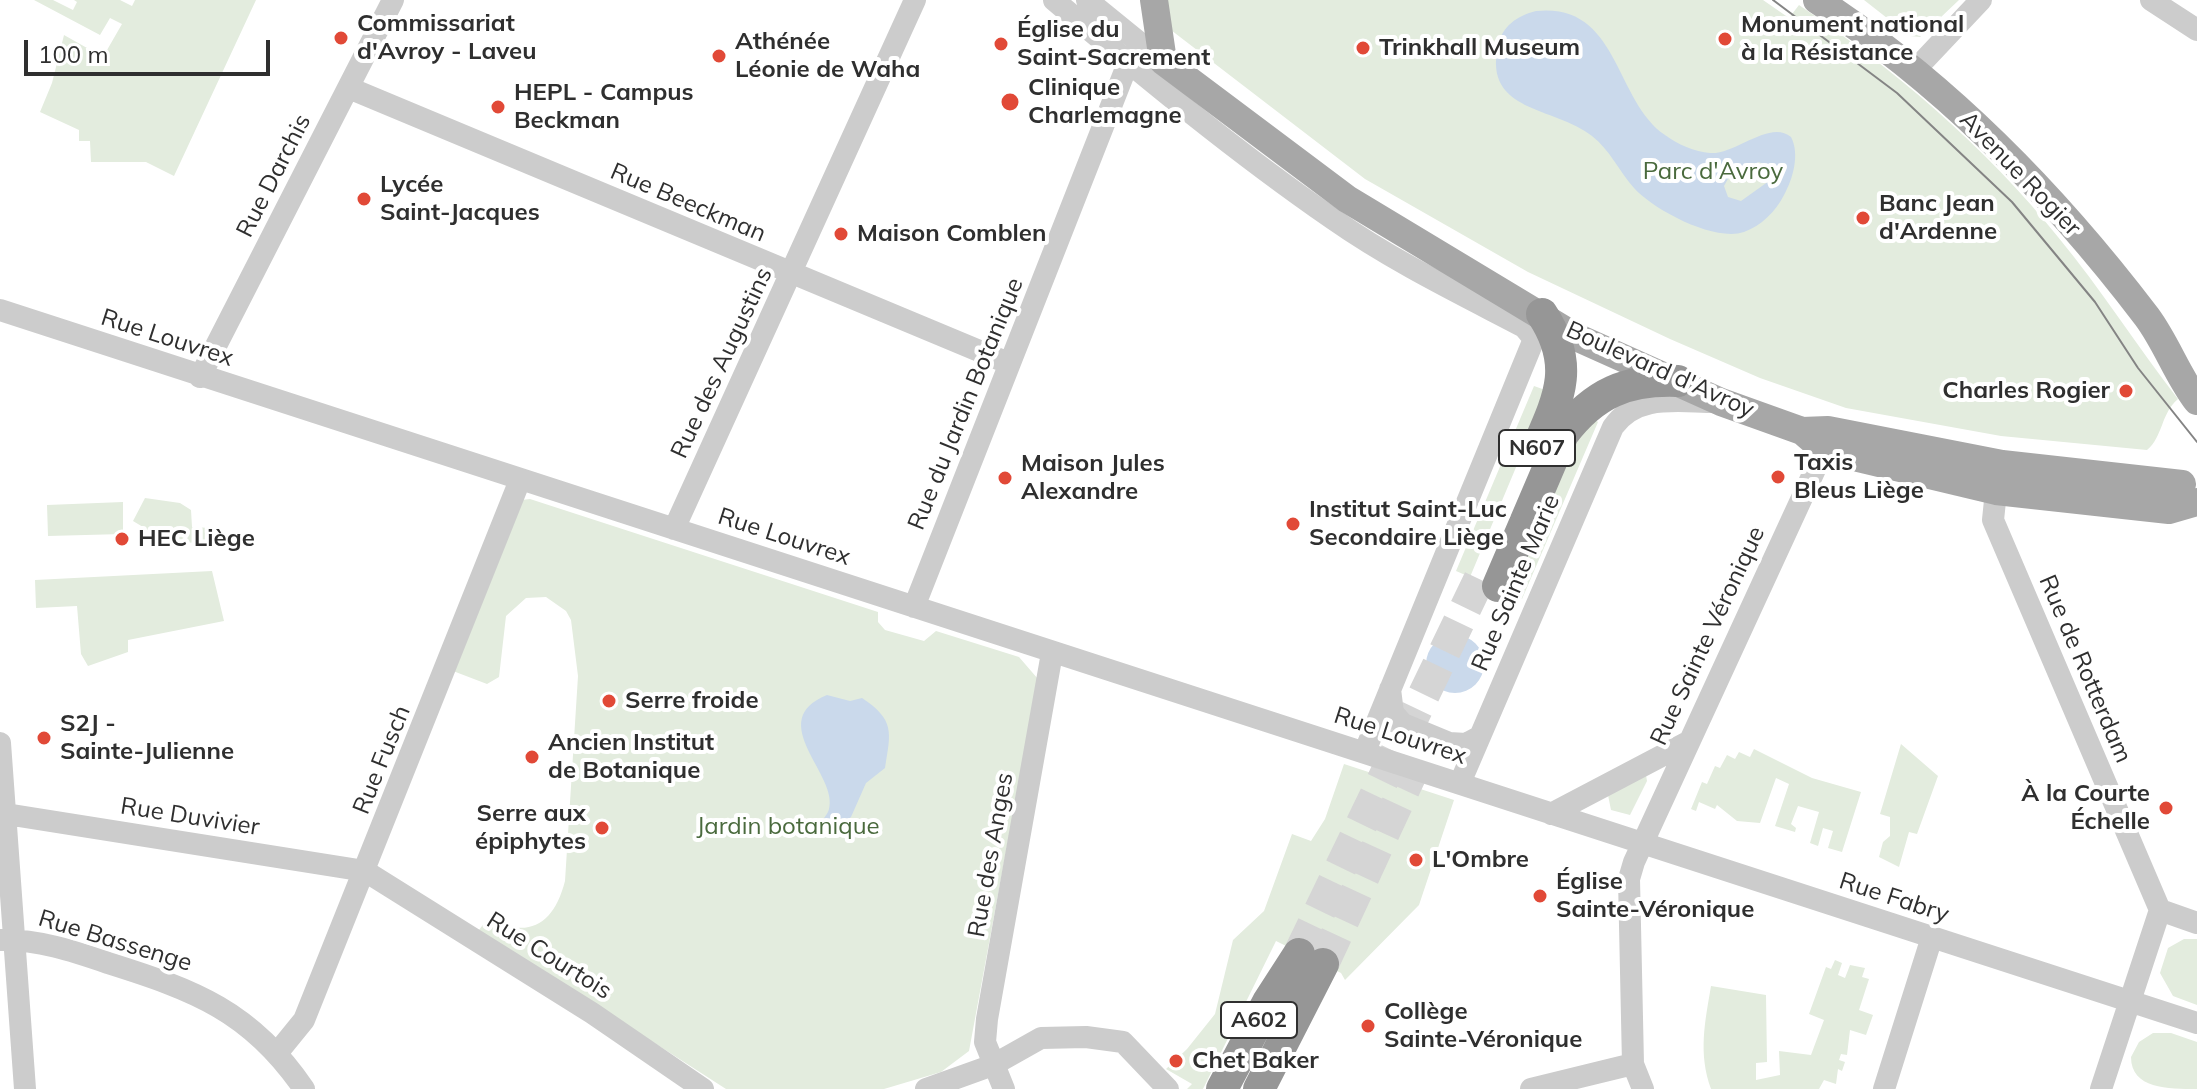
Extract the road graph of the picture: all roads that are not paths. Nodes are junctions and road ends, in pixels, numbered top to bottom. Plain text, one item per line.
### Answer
1 (393, 0) edge
2 (915, 0) edge
3 (1054, 0) edge
4 (1087, 0) edge
5 (1154, 0) edge
6 (1981, 0) edge
7 (2151, 0) edge
8 (1827, 4) edge
9 (2197, 30) edge
10 (1152, 52) junction
11 (1128, 63) junction
12 (1914, 71) junction
13 (349, 88) junction
14 (1172, 98) junction
15 (791, 275) junction
16 (0, 310) edge
17 (1537, 324) junction
18 (2169, 349) junction
19 (1008, 363) junction
20 (2197, 374) edge
21 (200, 377) junction
22 (1678, 381) junction
23 (2197, 401) edge
24 (1721, 402) junction
25 (1802, 431) junction
26 (1824, 450) junction
27 (520, 480) junction
28 (1996, 491) junction
29 (2190, 493) edge
30 (2169, 510) junction
31 (2197, 520) edge
32 (674, 529) junction
33 (914, 607) junction
34 (1052, 653) junction
35 (1390, 689) junction
36 (1479, 737) junction
37 (1688, 742) junction
38 (0, 743) edge
39 (1365, 751) junction
40 (1460, 783) junction
41 (6, 814) junction
42 (1551, 814) junction
43 (1641, 844) junction
44 (365, 871) junction
45 (2160, 910) junction
46 (2197, 923) edge
47 (1932, 937) junction
48 (8, 940) edge
49 (1311, 968) junction
50 (2130, 1001) junction
51 (2197, 1023) edge
52 (278, 1052) junction
53 (1633, 1064) junction
54 (993, 1065) junction
55 (25, 1089) edge
56 (304, 1089) edge
57 (703, 1089) edge
58 (926, 1089) edge
59 (1004, 1089) edge
60 (1168, 1089) edge
61 (1222, 1089) edge
62 (1238, 1089) edge
63 (1259, 1089) edge
64 (1270, 1089) edge
65 (1531, 1089) edge
66 (1643, 1089) edge
67 (1884, 1089) edge
68 (2101, 1089) edge

1 - 13 street, Rue Darchis
2 - 15 street, Rue des Augustins
3 - 11 street, Boulevard d'Avroy
4 - 10 street, Boulevard d'Avroy
5 - 10 main road
6 - 12 street
7 - 9 street
8 - 12 main road, Avenue Rogier
10 - 11 street, Rue du Jardin Botanique
10 - 14 street
10 - 17 main road, Boulevard d'Avroy
11 - 14 street, Boulevard d'Avroy
11 - 19 street, Rue du Jardin Botanique
12 - 18 main road, Avenue Rogier
13 - 15 street, Rue Beeckman
13 - 21 street, Rue Darchis
14 - 17 street, Boulevard d'Avroy
15 - 19 street, Rue Beeckman
15 - 32 street, Rue des Augustins
16 - 21 street, Rue Louvrex
17 - 22 main road, Boulevard d'Avroy
17 - 22 highway, N607
17 - 35 street
18 - 20 street, Avenue Rogier
18 - 23 main road
19 - 33 street, Rue du Jardin Botanique
21 - 27 street, Rue Louvrex
22 - 24 main road, Boulevard d'Avroy
24 - 25 main road, Boulevard d'Avroy
24 - 36 street, Rue Sainte Marie
25 - 26 main road
25 - 29 main road, Boulevard d'Avroy
26 - 28 main road
26 - 37 street, Rue Sainte Véronique
27 - 32 street, Rue Louvrex
27 - 44 street, Rue Fusch
28 - 30 main road
28 - 45 street, Rue de Rotterdam
29 - 30 main road
30 - 31 street
32 - 33 street, Rue Louvrex
33 - 34 street, Rue Louvrex
34 - 39 street, Rue Louvrex
34 - 54 street, Rue des Anges
35 - 36 street
35 - 39 street
36 - 40 street, Rue Sainte Marie
37 - 42 street
37 - 43 street, Rue Sainte Véronique
38 - 41 street
39 - 40 street, Rue Louvrex
40 - 42 street, Rue Louvrex
41 - 44 street, Rue Duvivier
41 - 48 street
42 - 43 street, Rue Louvrex
43 - 47 street, Rue Fabry
43 - 53 street, Rue Sainte Véronique
44 - 52 street, Rue Fusch
44 - 57 street, Rue Courtois
45 - 46 street
45 - 50 street
47 - 50 street, Rue Fabry
47 - 67 street
48 - 52 street, Rue Bassenge
48 - 55 street
49 - 61 highway, A602
49 - 62 highway
49 - 63 highway
49 - 64 street
50 - 51 street, Rue Fabry
50 - 68 street
52 - 56 street, Rue Bassenge
53 - 65 street
53 - 66 street
54 - 58 street
54 - 59 street, Rue des Anges
54 - 60 street

